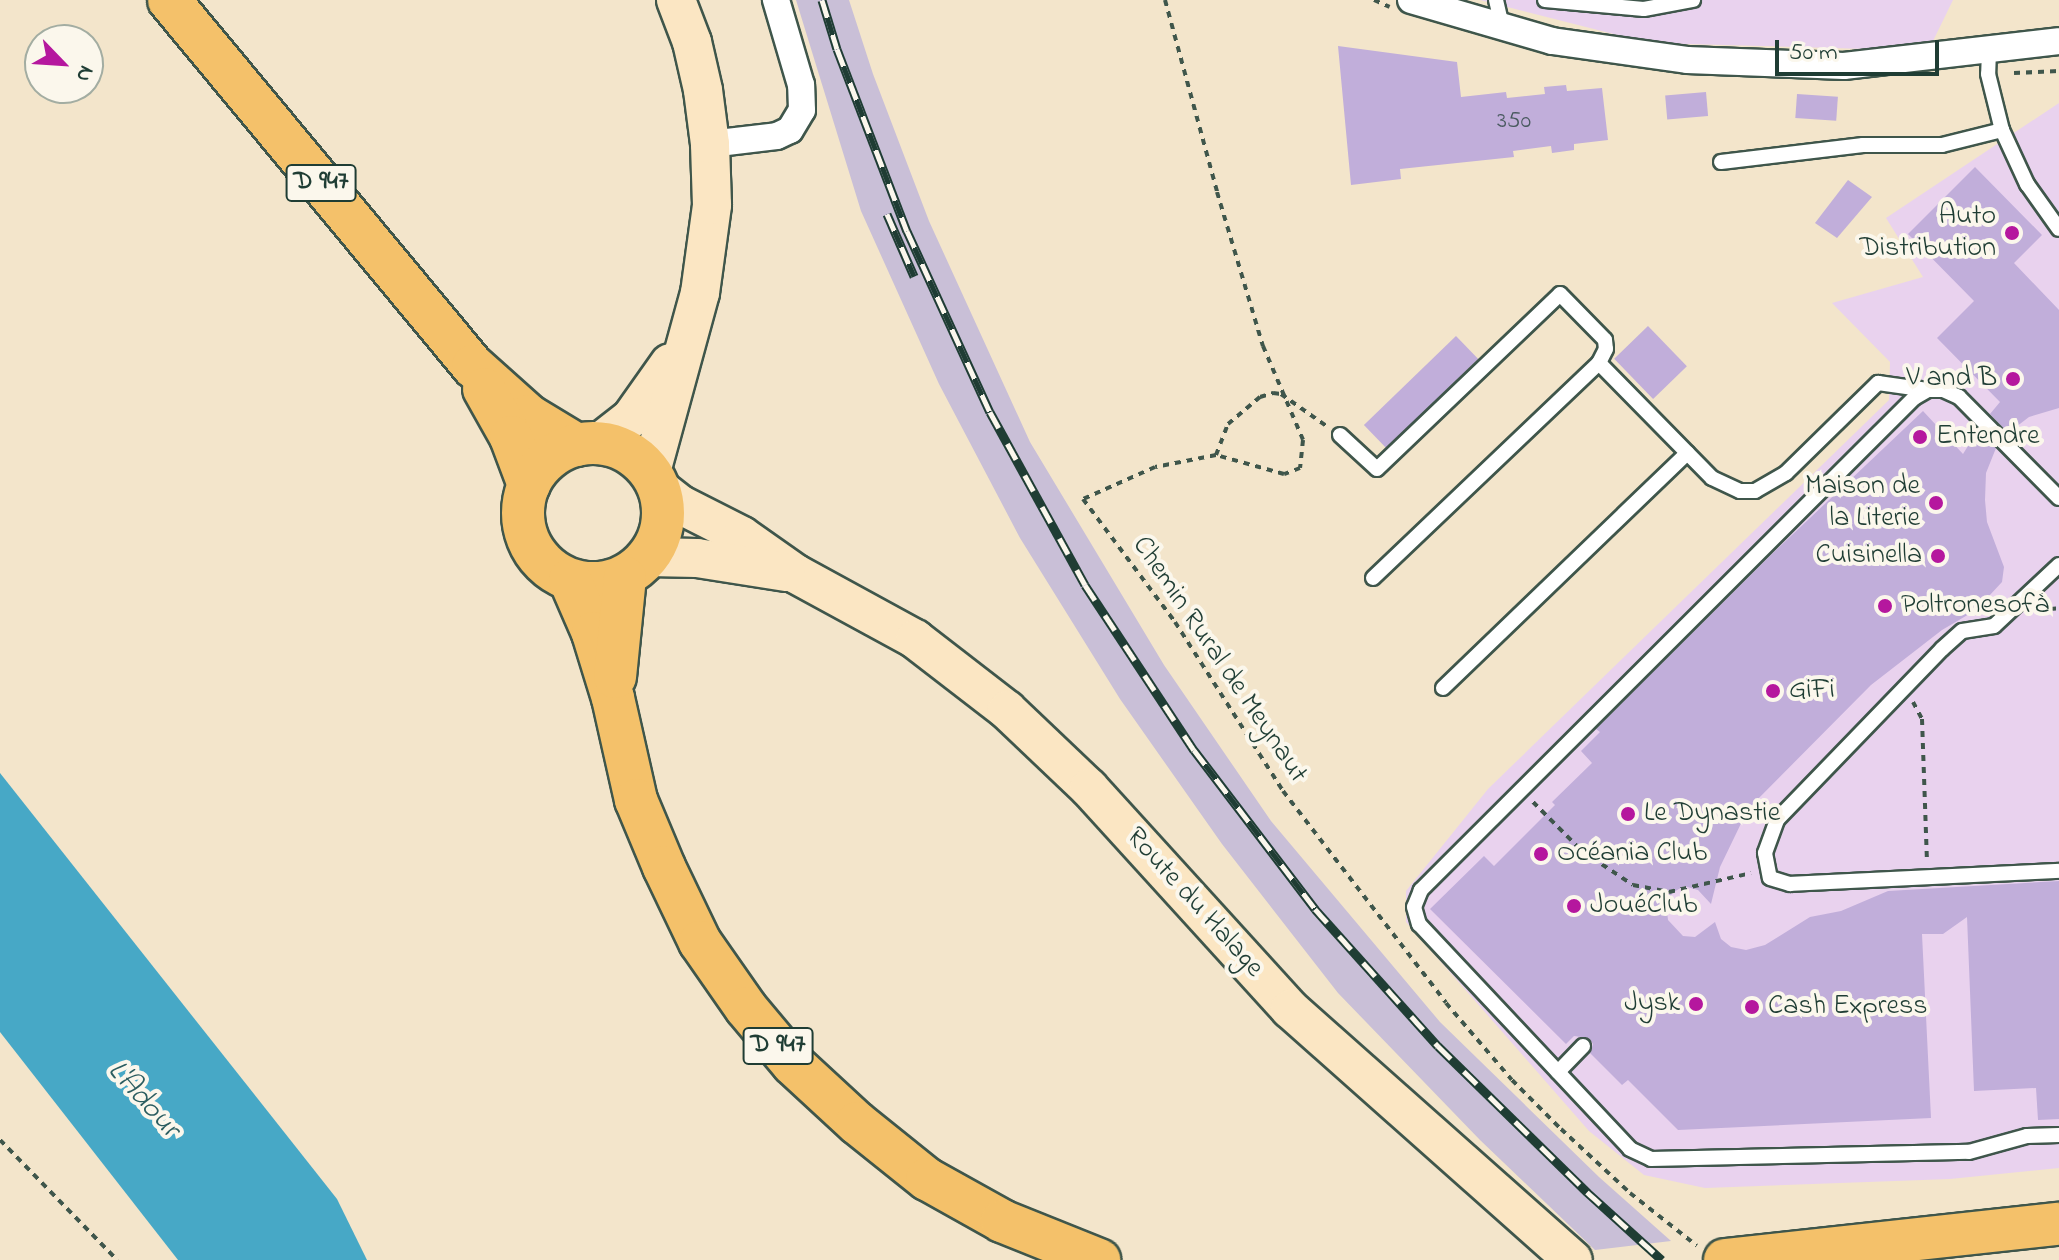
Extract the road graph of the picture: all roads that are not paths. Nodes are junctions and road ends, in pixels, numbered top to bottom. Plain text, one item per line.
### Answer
1 (169, 0) edge
2 (676, 0) edge
3 (776, 0) edge
4 (1411, 0) edge
5 (1496, 0) edge
6 (1545, 0) edge
7 (1693, 0) edge
8 (1502, 27) junction
9 (2059, 41) edge
10 (1989, 50) junction
11 (2002, 130) junction
12 (710, 144) junction
13 (1721, 162) dead end
14 (2059, 229) edge
15 (690, 335) junction
16 (1599, 363) junction
17 (473, 366) junction
18 (1928, 390) junction
19 (1340, 435) road end
20 (588, 444) junction
21 (1687, 453) junction
22 (655, 480) junction
23 (529, 485) junction
24 (2059, 498) edge
25 (2059, 565) edge
26 (637, 567) junction
27 (796, 574) junction
28 (1373, 578) dead end
29 (570, 580) junction
30 (1443, 688) dead end
31 (613, 698) junction
32 (2059, 871) edge
33 (1583, 1046) dead end
34 (1558, 1072) junction
35 (2059, 1135) edge
36 (2059, 1224) edge
37 (1727, 1256) edge
38 (1099, 1260) edge
39 (1573, 1260) edge

1 - 17 main road, D 947
2 - 12 main road
3 - 12 street
4 - 8 street
5 - 8 lane
6 - 7 lane
8 - 10 street
9 - 10 street
10 - 11 lane
11 - 13 lane
11 - 14 lane
12 - 15 main road
15 - 20 main road
15 - 22 main road
16 - 19 lane
16 - 21 lane
16 - 28 lane
17 - 20 main road, D 947
17 - 23 main road, D 947
18 - 21 lane
18 - 24 lane
18 - 34 lane
20 - 22 main road
20 - 23 main road
21 - 30 lane
22 - 26 main road
22 - 27 main road, Route du Halage
23 - 29 main road
25 - 32 lane
26 - 27 main road, Route du Halage
26 - 29 main road
26 - 31 main road, D 947
27 - 39 main road, Route du Halage
29 - 31 main road, D 947
31 - 38 main road, D 947
33 - 34 lane
34 - 35 lane
36 - 37 main road

